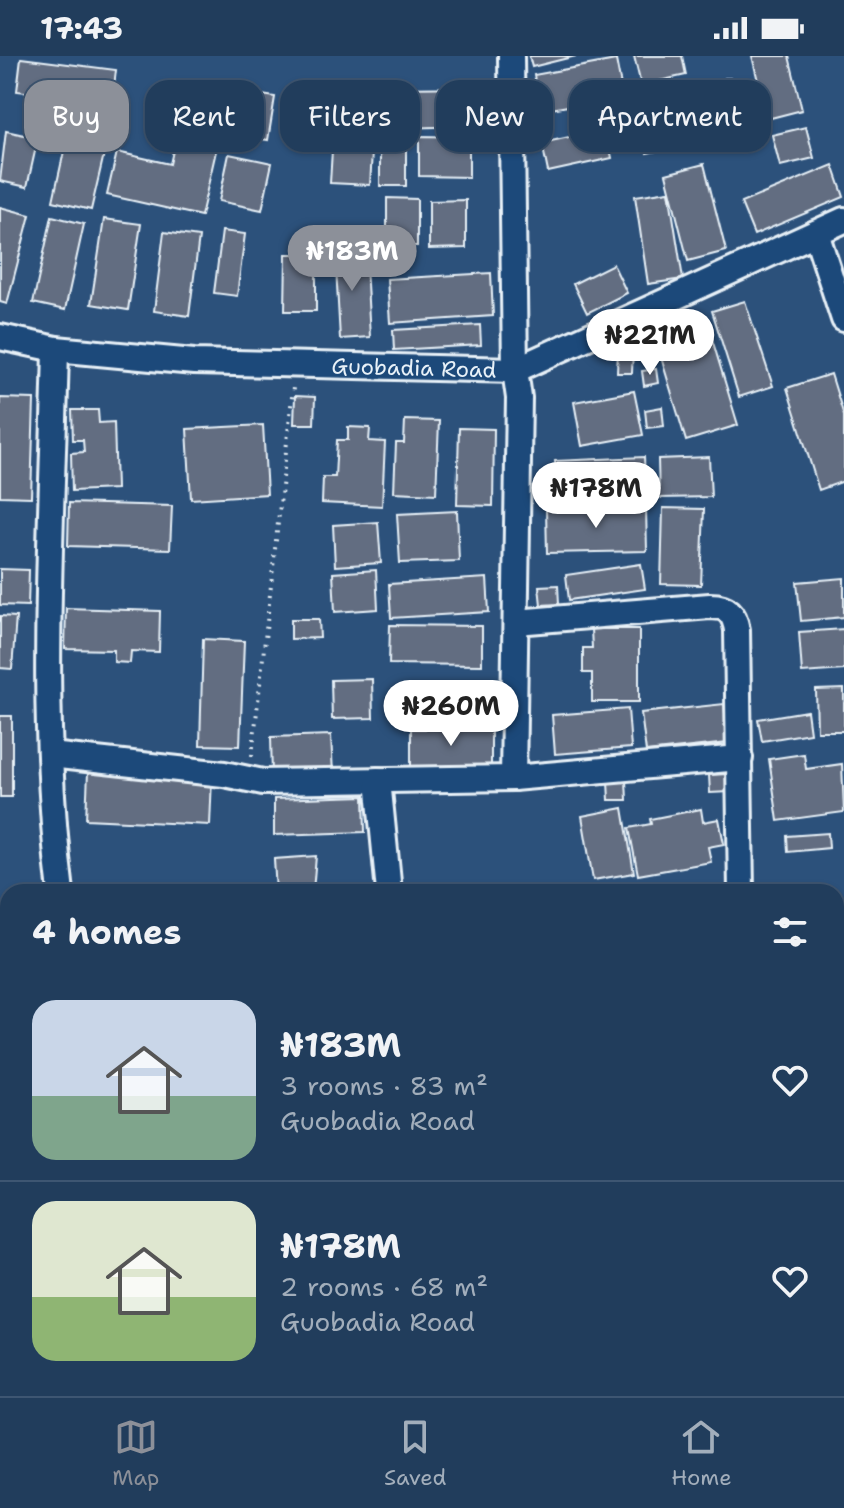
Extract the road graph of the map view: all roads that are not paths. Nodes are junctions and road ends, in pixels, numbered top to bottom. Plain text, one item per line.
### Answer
1 (511, 56) edge
2 (844, 220) edge
3 (816, 233) junction
4 (844, 319) edge
5 (0, 337) edge
6 (56, 349) junction
7 (515, 370) junction
8 (516, 622) junction
9 (50, 755) junction
10 (740, 758) junction
11 (513, 778) junction
12 (378, 780) junction
13 (60, 884) edge
14 (388, 884) edge
15 (741, 884) edge

1 - 7 street
2 - 3 street, Guobadia Road
3 - 4 street
3 - 7 street, Guobadia Road
5 - 6 street, Guobadia Road
6 - 7 street, Guobadia Road
6 - 9 street
7 - 8 street
8 - 10 street
8 - 11 street
9 - 12 street
9 - 13 street
10 - 11 street
10 - 15 street
11 - 12 street
12 - 14 street

